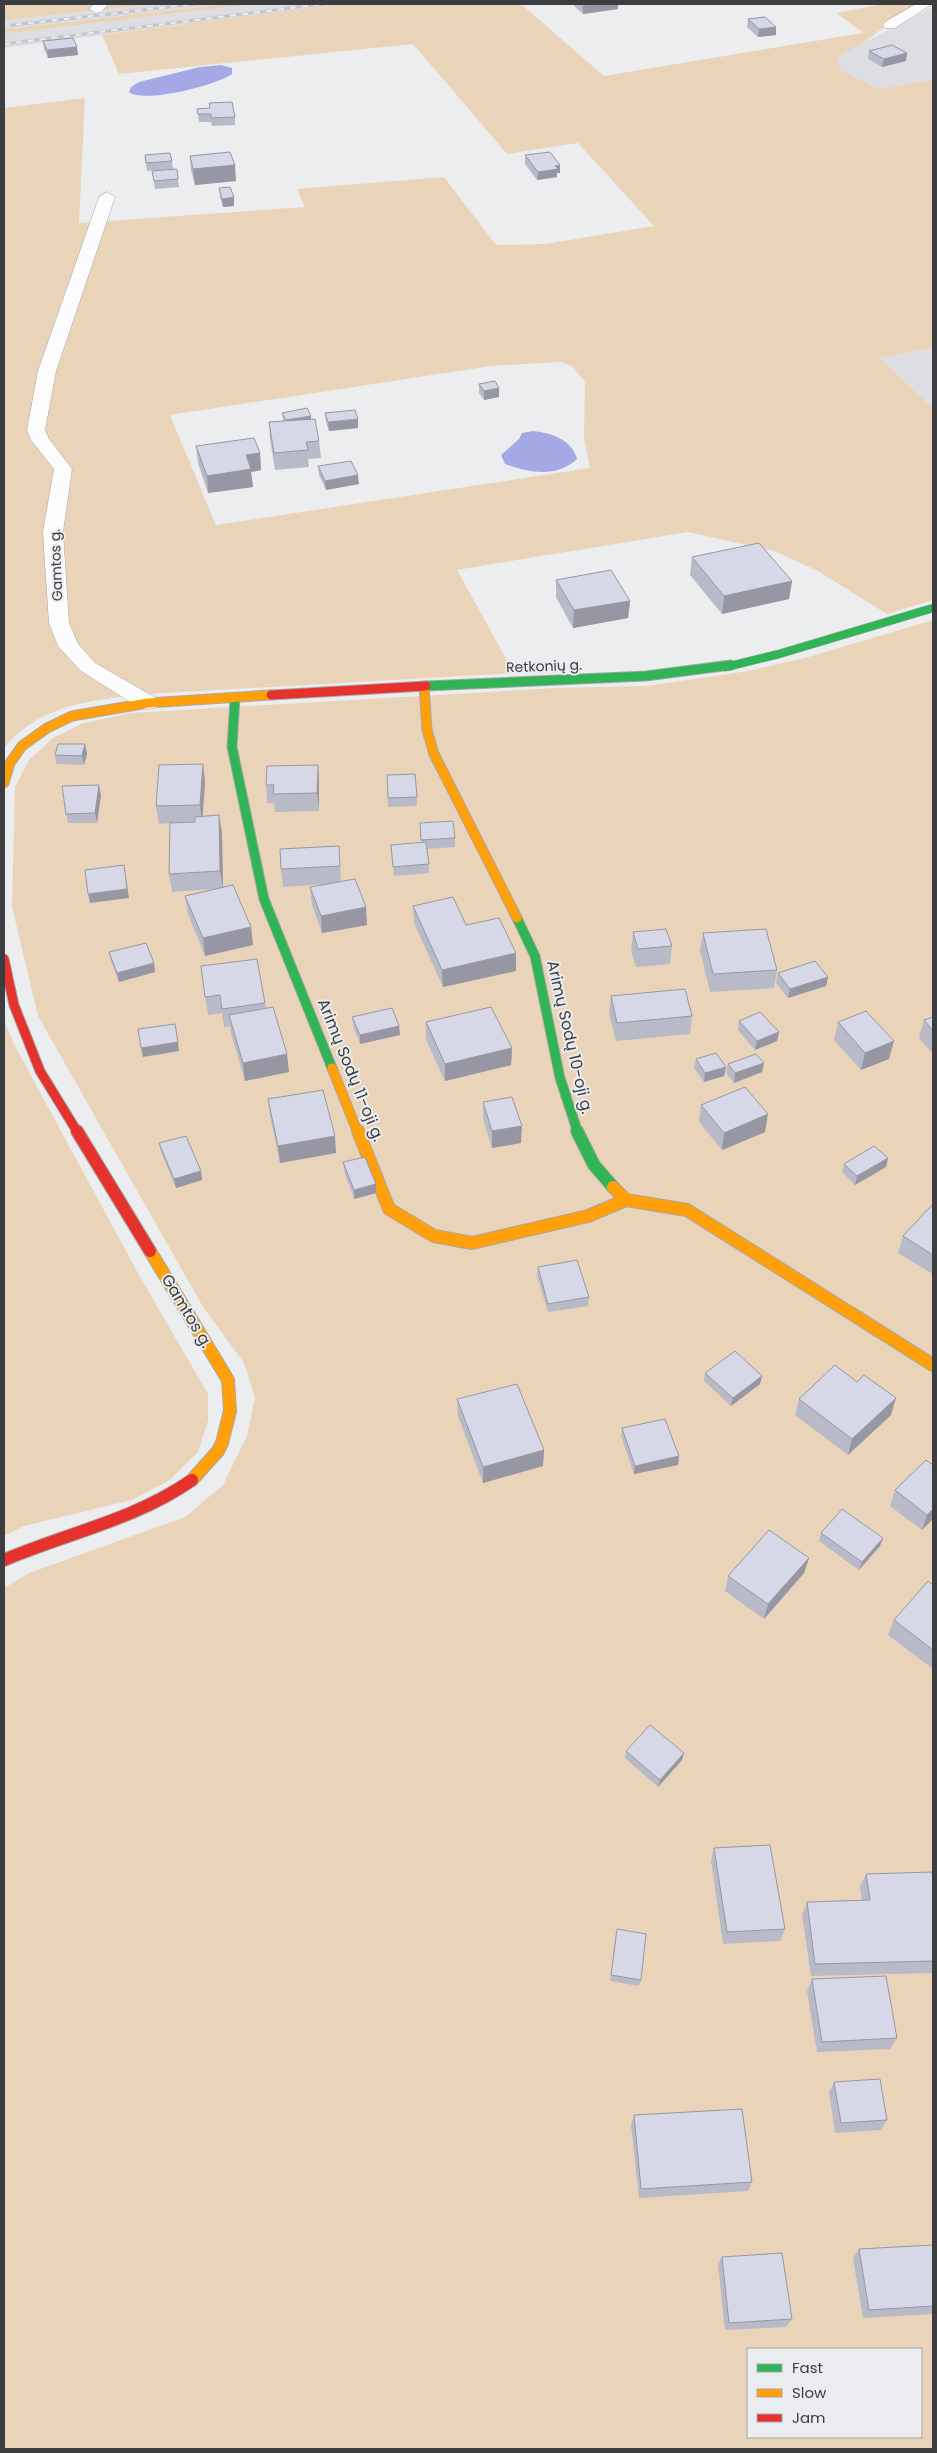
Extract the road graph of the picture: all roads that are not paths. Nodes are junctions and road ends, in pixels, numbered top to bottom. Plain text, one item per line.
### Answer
1 (925, 4) edge
2 (890, 25) dead end
3 (106, 197) dead end
4 (933, 608) edge
5 (424, 686) junction
6 (235, 699) junction
7 (148, 703) junction
8 (4, 783) edge
9 (4, 959) edge
10 (626, 1200) junction
11 (933, 1365) edge
12 (4, 1560) edge

1 - 2 street
3 - 7 street, Gamtos g.
4 - 5 street, Retkonių g.
5 - 6 street, Retkonių g.
5 - 10 street, Arimų Sodų 10-oji g.
6 - 7 street, Retkonių g.
6 - 10 street, Arimų Sodų 11-oji g.
7 - 8 street
9 - 12 street, Gamtos g.
10 - 11 street

